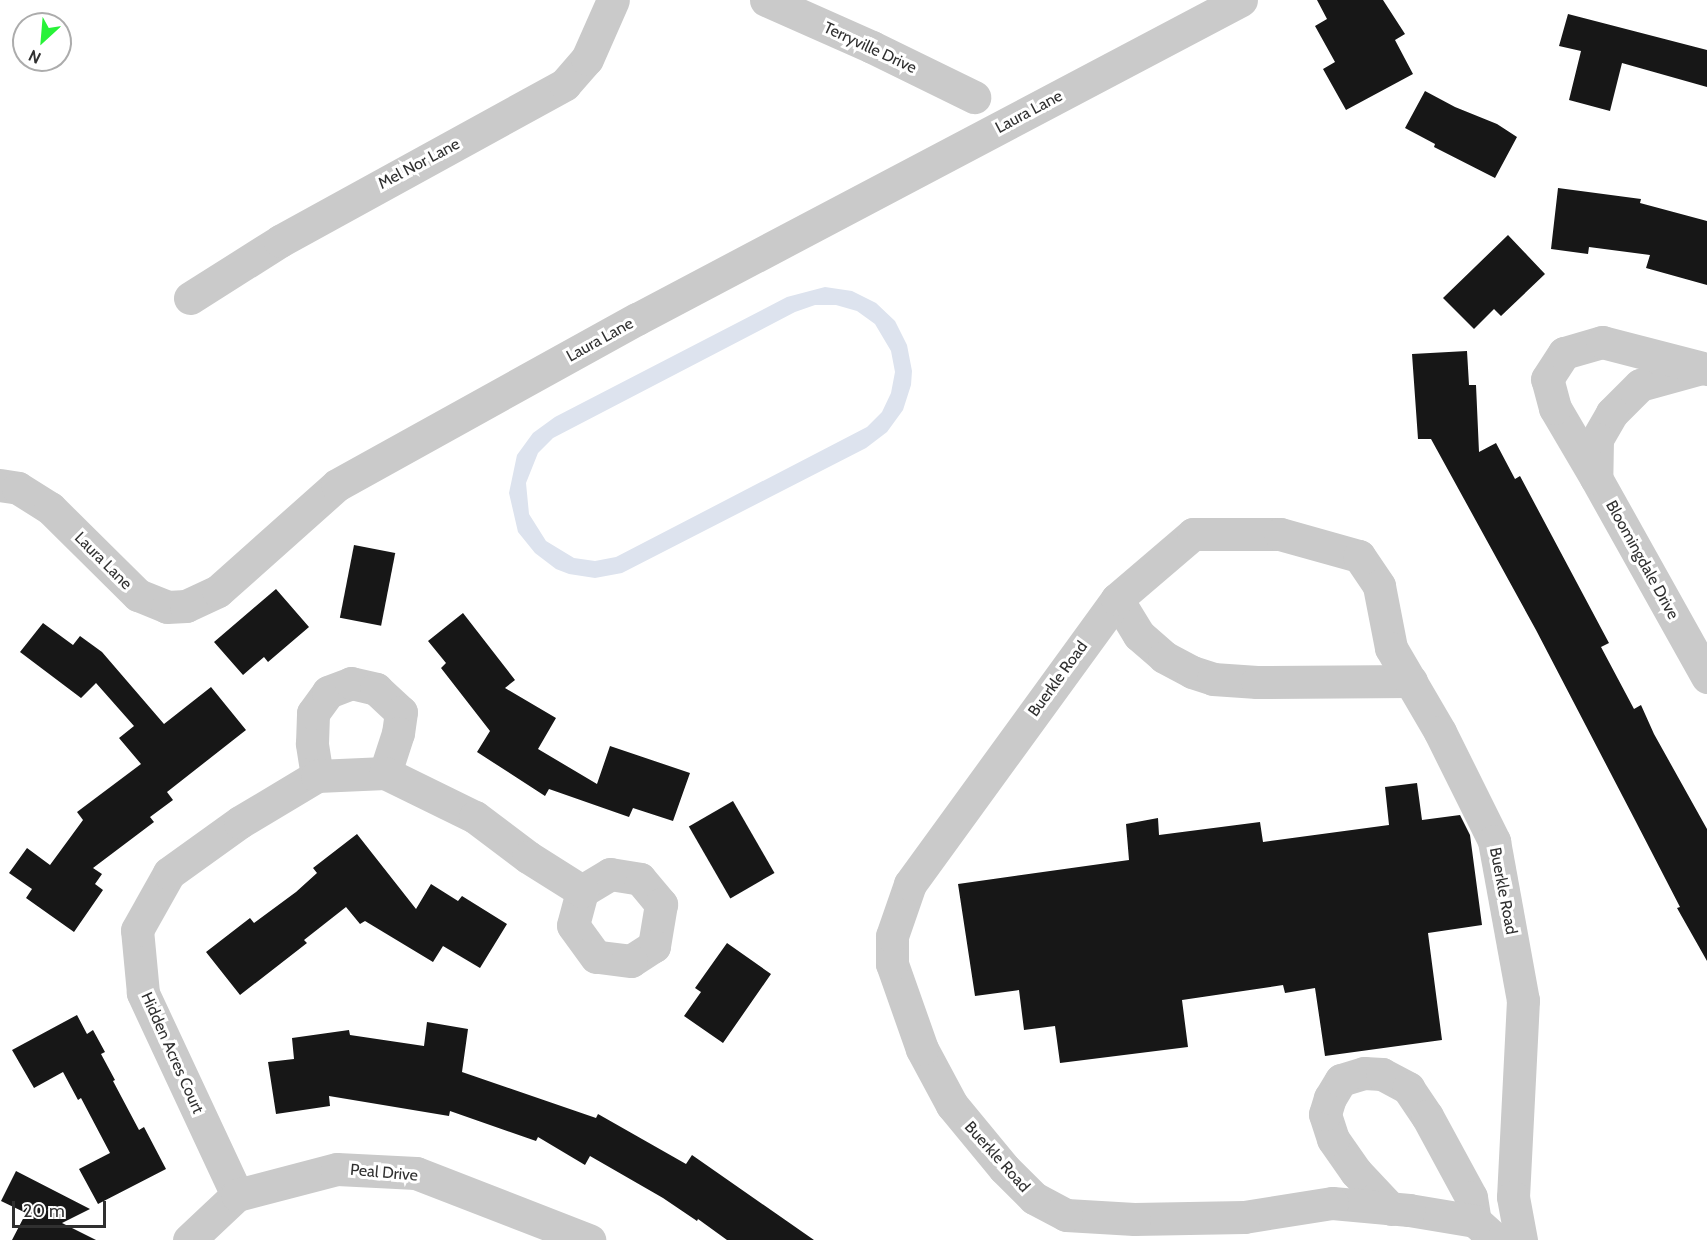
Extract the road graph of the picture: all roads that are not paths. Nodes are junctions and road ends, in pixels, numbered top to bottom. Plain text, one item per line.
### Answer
1 (613, 0) edge
2 (766, 0) edge
3 (1241, 0) edge
4 (974, 98) dead end
5 (189, 298) dead end
6 (1704, 368) edge
7 (1596, 478) junction
8 (0, 485) edge
9 (1116, 599) junction
10 (1707, 677) edge
11 (1411, 681) junction
12 (385, 773) junction
13 (317, 776) junction
14 (582, 891) dead end
15 (237, 1195) junction
16 (1391, 1209) junction
17 (1486, 1231) edge
18 (189, 1240) edge
19 (589, 1240) edge
20 (1521, 1240) edge

1 - 5 street, Mel Nor Lane
2 - 4 street, Terryville Drive
3 - 8 street, Laura Lane
6 - 7 street
6 - 7 street, Bloomingdale Drive
7 - 10 street, Bloomingdale Drive
9 - 11 street
9 - 11 street, Buerkle Road
9 - 16 street, Buerkle Road
11 - 20 street, Buerkle Road
12 - 13 street, Hidden Acres Court
12 - 13 street
12 - 14 street, Hidden Acres Court
13 - 15 street, Hidden Acres Court
15 - 18 street, Peal Drive
15 - 19 street, Peal Drive
16 - 17 street, Buerkle Road
16 - 17 street

